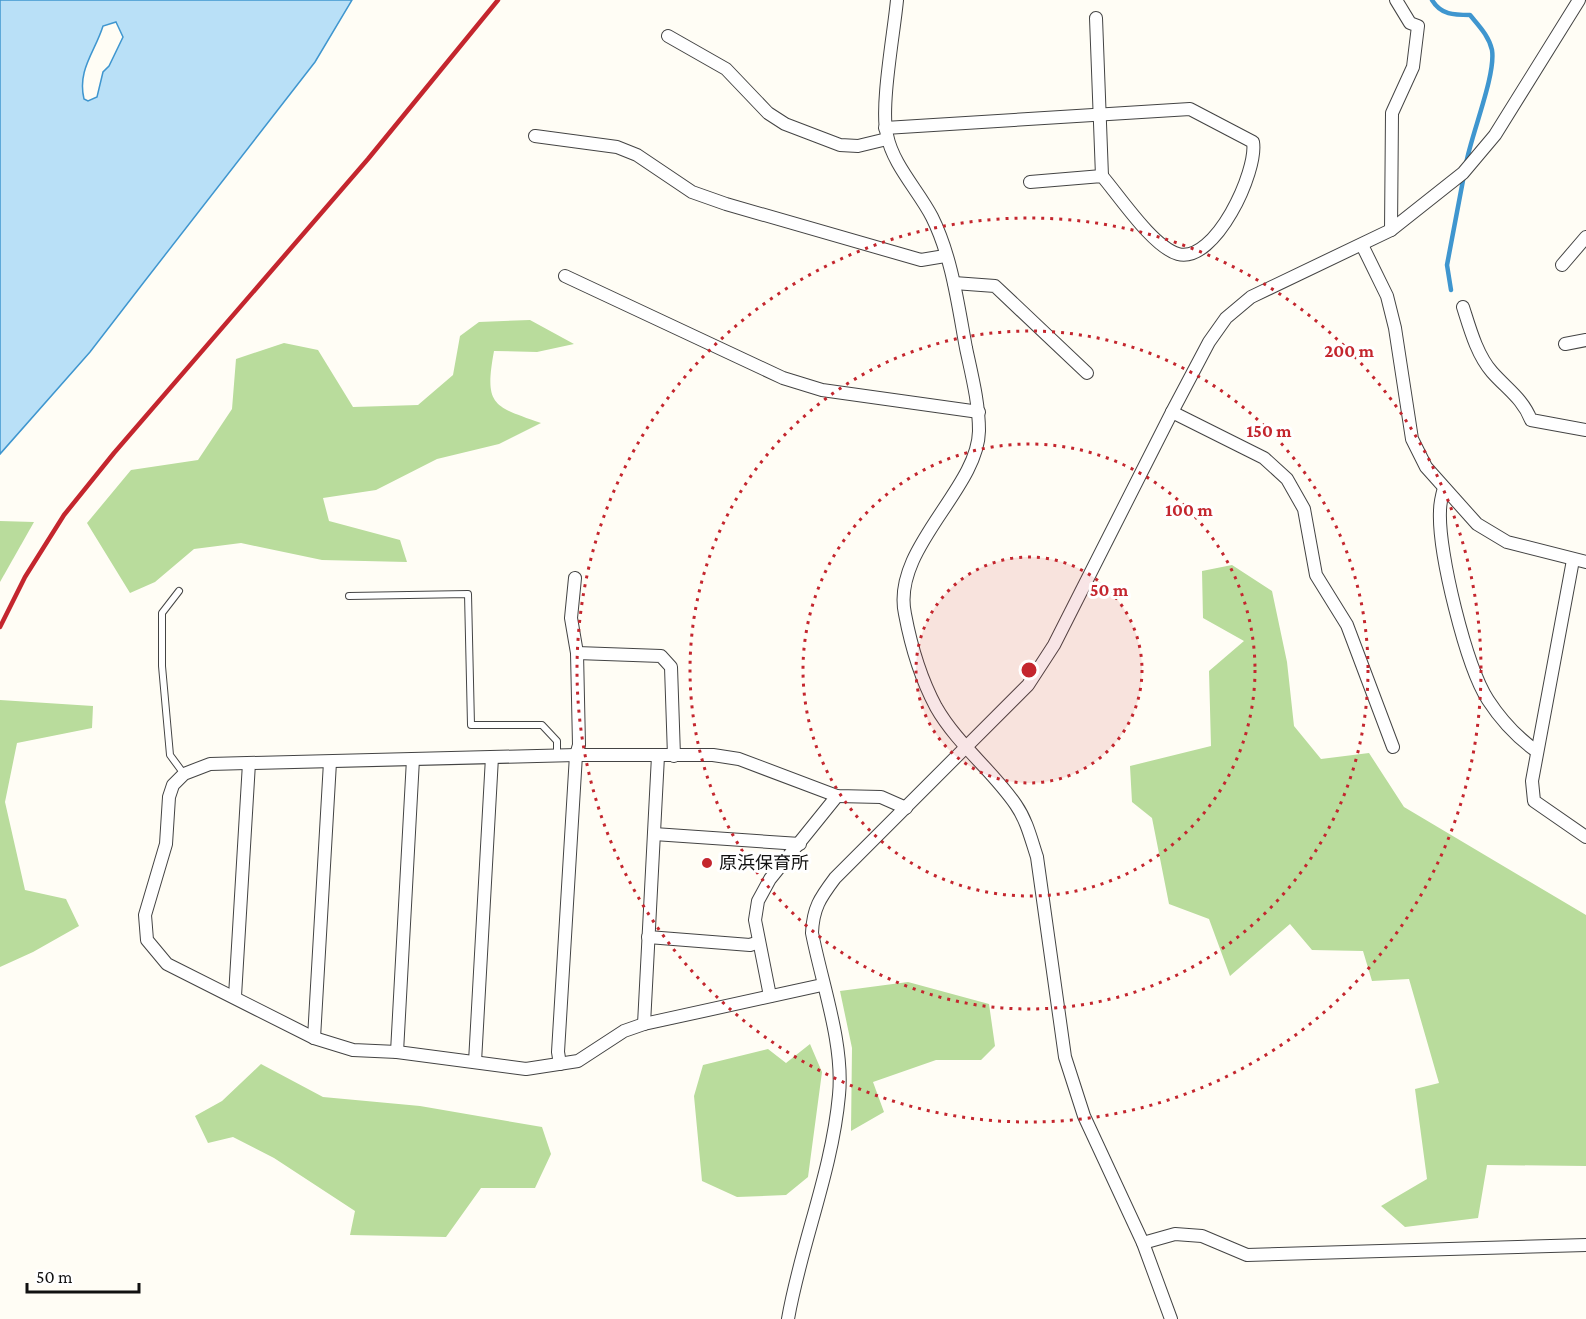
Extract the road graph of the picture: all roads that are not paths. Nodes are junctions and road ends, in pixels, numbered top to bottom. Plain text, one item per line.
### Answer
1 (897, 0) edge
2 (1396, 0) edge
3 (1579, 0) edge
4 (1096, 18) dead end
5 (668, 36) dead end
6 (1101, 115) junction
7 (886, 134) junction
8 (535, 135) dead end
9 (1102, 176) junction
10 (1030, 182) dead end
11 (1391, 230) junction
12 (1586, 237) edge
13 (1362, 245) junction
14 (945, 256) junction
15 (1562, 264) dead end
16 (565, 276) dead end
17 (954, 283) junction
18 (1463, 307) dead end
19 (1586, 340) edge
20 (1565, 344) dead end
21 (1087, 373) dead end
22 (979, 412) junction
23 (1172, 412) junction
24 (1586, 430) edge
25 (1444, 488) junction
26 (1573, 560) junction
27 (1586, 562) edge
28 (575, 578) dead end
29 (179, 591) dead end
30 (349, 596) dead end
31 (578, 653) junction
32 (1393, 747) dead end
33 (967, 748) junction
34 (1535, 750) junction
35 (576, 755) junction
36 (556, 756) junction
37 (658, 756) junction
38 (674, 756) junction
39 (492, 757) junction
40 (413, 759) junction
41 (330, 762) junction
42 (249, 763) junction
43 (184, 774) junction
44 (837, 796) junction
45 (906, 808) junction
46 (654, 834) junction
47 (1586, 837) edge
48 (800, 844) junction
49 (648, 938) junction
50 (759, 942) junction
51 (822, 985) junction
52 (236, 996) junction
53 (770, 996) junction
54 (644, 1024) junction
55 (314, 1038) junction
56 (397, 1052) junction
57 (475, 1062) junction
58 (560, 1064) junction
59 (1143, 1243) junction
60 (1586, 1245) edge
61 (788, 1319) edge
62 (1171, 1319) edge

1 - 7 street
2 - 11 street
3 - 11 street
4 - 6 street
5 - 7 street
6 - 7 street
6 - 9 street
6 - 9 street
7 - 14 street
8 - 14 street
9 - 10 street
11 - 13 street
12 - 15 street
13 - 23 street
13 - 25 street
14 - 17 street
16 - 22 street
17 - 21 street
17 - 22 street
18 - 24 street
19 - 20 street
22 - 33 street
23 - 32 street
23 - 33 street
25 - 26 street
25 - 34 street
26 - 27 street
26 - 34 street
28 - 31 street
29 - 43 lane
30 - 36 lane
31 - 35 street
31 - 38 street
33 - 45 street
33 - 59 street
34 - 47 street
35 - 36 street
35 - 37 street
35 - 58 street
36 - 39 street
37 - 38 street
37 - 46 street
38 - 44 street
39 - 40 street
39 - 57 street
40 - 41 street
40 - 56 street
41 - 42 street
41 - 55 street
42 - 43 street
42 - 52 street
43 - 52 street
44 - 45 street
44 - 48 street
45 - 51 street
46 - 48 street
46 - 49 street
48 - 50 street
49 - 50 street
49 - 54 street
50 - 53 street
51 - 53 street
51 - 61 street
52 - 55 street
53 - 54 street
54 - 58 street
55 - 56 street
56 - 57 street
57 - 58 street
59 - 60 street
59 - 62 street

